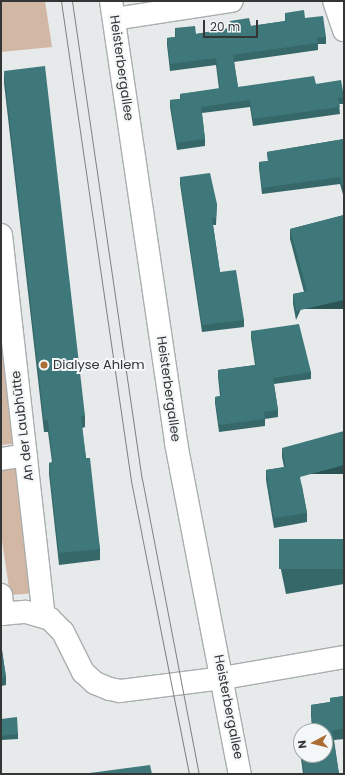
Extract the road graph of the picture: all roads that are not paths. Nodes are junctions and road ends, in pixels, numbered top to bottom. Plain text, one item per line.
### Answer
1 (232, 1) edge
2 (334, 1) edge
3 (112, 10) edge
4 (344, 30) edge
5 (1, 235) edge
6 (26, 456) junction
7 (1, 458) edge
8 (2, 608) edge
9 (44, 616) junction
10 (344, 657) edge
11 (223, 678) junction
12 (240, 774) edge

1 - 3 street
2 - 4 street
3 - 11 street, Heisterbergallee
5 - 6 street, An der Laubhütte
6 - 7 street
6 - 9 street, An der Laubhütte
8 - 9 street
9 - 11 street
10 - 11 street
11 - 12 street, Heisterbergallee

